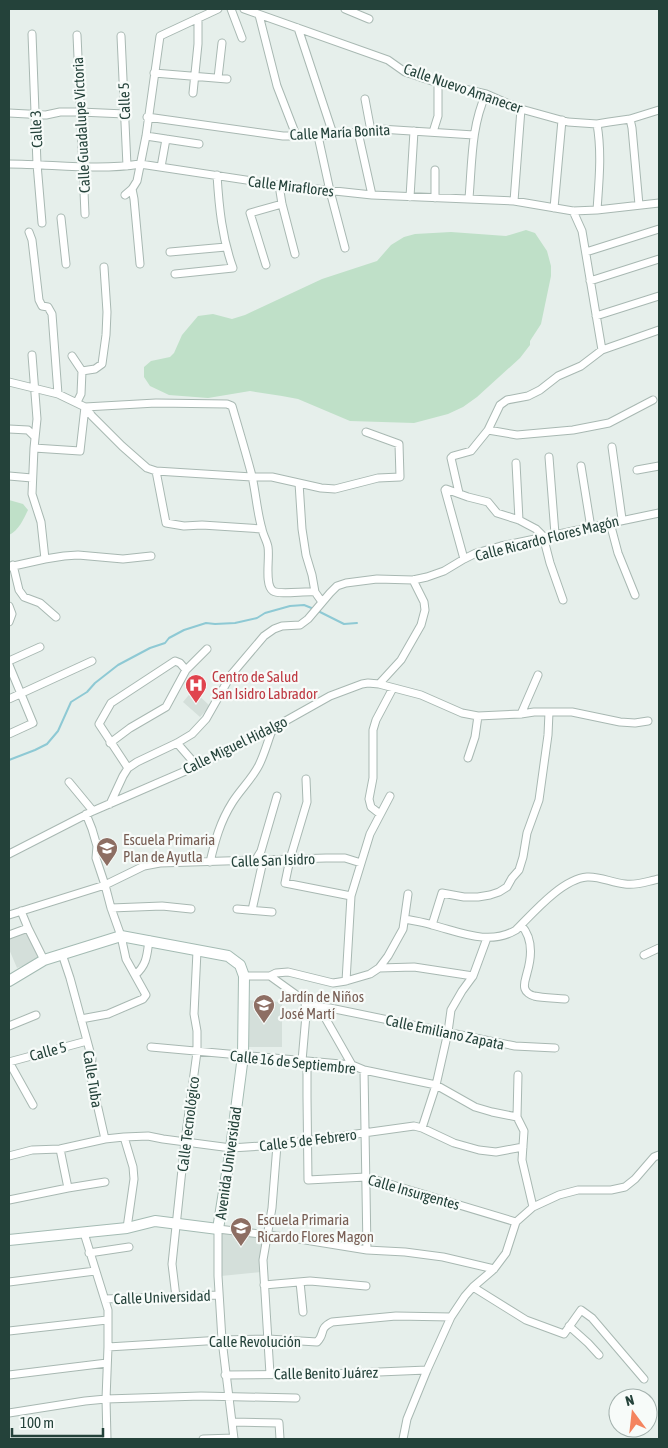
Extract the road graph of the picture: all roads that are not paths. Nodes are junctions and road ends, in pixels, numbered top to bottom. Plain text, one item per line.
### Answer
1 (218, 9) edge
2 (232, 9) edge
3 (244, 9) edge
4 (344, 9) edge
5 (259, 15) junction
6 (198, 18) junction
7 (369, 19) dead end
8 (298, 28) junction
9 (32, 34) dead end
10 (77, 35) dead end
11 (121, 36) dead end
12 (242, 38) dead end
13 (222, 43) dead end
14 (154, 72) junction
15 (196, 76) junction
16 (218, 78) junction
17 (227, 79) dead end
18 (438, 83) junction
19 (193, 93) dead end
20 (486, 94) junction
21 (365, 99) dead end
22 (521, 109) junction
23 (659, 110) edge
24 (80, 112) junction
25 (9, 113) edge
26 (35, 114) junction
27 (125, 114) junction
28 (148, 117) junction
29 (630, 119) junction
30 (562, 120) junction
31 (597, 124) junction
32 (371, 131) junction
33 (414, 131) junction
34 (358, 132) junction
35 (433, 132) junction
36 (333, 134) junction
37 (296, 135) junction
38 (474, 135) junction
39 (146, 136) junction
40 (318, 136) junction
41 (166, 139) junction
42 (199, 144) dead end
43 (9, 164) edge
44 (37, 164) junction
45 (140, 164) junction
46 (83, 166) junction
47 (127, 166) junction
48 (161, 167) junction
49 (435, 170) dead end
50 (217, 175) junction
51 (279, 186) junction
52 (132, 190) junction
53 (330, 191) junction
54 (125, 195) dead end
55 (372, 195) junction
56 (410, 197) junction
57 (435, 198) junction
58 (469, 198) junction
59 (514, 200) junction
60 (659, 203) edge
61 (282, 204) junction
62 (639, 205) junction
63 (554, 208) junction
64 (597, 210) junction
65 (573, 211) junction
66 (85, 214) dead end
67 (61, 218) dead end
68 (42, 224) dead end
69 (659, 229) edge
70 (30, 232) dead end
71 (226, 247) junction
72 (345, 248) dead end
73 (170, 252) dead end
74 (586, 252) junction
75 (295, 254) dead end
76 (659, 258) edge
77 (66, 264) dead end
78 (140, 264) dead end
79 (266, 265) dead end
80 (104, 267) dead end
81 (175, 274) dead end
82 (590, 281) junction
83 (659, 296) edge
84 (596, 316) junction
85 (659, 330) edge
86 (602, 350) junction
87 (32, 355) dead end
88 (72, 356) dead end
89 (82, 371) junction
90 (9, 382) edge
91 (35, 388) junction
92 (58, 394) junction
93 (653, 400) dead end
94 (77, 402) junction
95 (85, 407) junction
96 (37, 419) junction
97 (9, 429) edge
98 (28, 430) junction
99 (488, 430) junction
100 (366, 432) dead end
101 (35, 437) junction
102 (612, 447) dead end
103 (34, 448) junction
104 (549, 457) dead end
105 (516, 463) dead end
106 (581, 466) dead end
107 (659, 466) edge
108 (638, 470) dead end
109 (156, 471) junction
110 (9, 476) edge
111 (252, 477) junction
112 (32, 478) junction
113 (299, 483) junction
114 (458, 493) junction
115 (659, 513) edge
116 (519, 520) junction
117 (622, 520) junction
118 (610, 523) junction
119 (591, 528) junction
120 (262, 529) junction
121 (555, 534) junction
122 (543, 536) junction
123 (151, 556) dead end
124 (45, 558) junction
125 (464, 559) junction
126 (11, 566) edge
127 (414, 580) junction
128 (315, 592) junction
129 (635, 595) dead end
130 (563, 600) dead end
131 (322, 602) junction
132 (9, 606) edge
133 (56, 617) dead end
134 (9, 622) edge
135 (40, 647) dead end
136 (206, 649) dead end
137 (92, 660) dead end
138 (9, 661) edge
139 (9, 665) edge
140 (186, 670) junction
141 (538, 675) dead end
142 (378, 684) junction
143 (393, 688) junction
144 (21, 694) junction
145 (9, 699) edge
146 (549, 712) junction
147 (520, 714) junction
148 (478, 716) junction
149 (648, 721) dead end
150 (273, 728) junction
151 (9, 734) edge
152 (110, 743) junction
153 (177, 743) junction
154 (468, 758) dead end
155 (197, 766) junction
156 (128, 768) junction
157 (306, 779) dead end
158 (69, 782) dead end
159 (277, 796) dead end
160 (390, 796) dead end
161 (110, 804) junction
162 (90, 812) junction
163 (380, 814) junction
164 (9, 854) edge
165 (290, 859) junction
166 (255, 861) junction
167 (263, 861) junction
168 (210, 862) junction
169 (361, 862) junction
170 (659, 879) edge
171 (105, 885) junction
172 (408, 894) dead end
173 (351, 896) junction
174 (111, 908) junction
175 (191, 909) dead end
176 (237, 909) dead end
177 (252, 910) junction
178 (21, 911) junction
179 (272, 912) dead end
180 (9, 915) edge
181 (405, 919) junction
182 (432, 925) junction
183 (521, 925) junction
184 (28, 928) junction
185 (9, 935) edge
186 (121, 936) junction
187 (487, 938) junction
188 (149, 940) junction
189 (659, 948) edge
190 (197, 950) junction
191 (62, 954) junction
192 (644, 955) dead end
193 (44, 960) junction
194 (379, 968) junction
195 (135, 975) junction
196 (244, 976) junction
197 (270, 976) junction
198 (473, 976) junction
199 (346, 981) junction
200 (9, 982) edge
201 (565, 999) dead end
202 (305, 1001) junction
203 (320, 1007) junction
204 (36, 1015) dead end
205 (81, 1019) junction
206 (9, 1026) edge
207 (448, 1032) junction
208 (87, 1041) junction
209 (151, 1047) dead end
210 (555, 1048) dead end
211 (197, 1052) junction
212 (243, 1056) junction
213 (305, 1061) junction
214 (9, 1062) edge
215 (352, 1065) junction
216 (364, 1070) junction
217 (518, 1074) dead end
218 (436, 1085) junction
219 (33, 1105) dead end
220 (517, 1117) junction
221 (422, 1128) junction
222 (364, 1134) junction
223 (124, 1137) junction
224 (105, 1139) junction
225 (185, 1141) junction
226 (307, 1141) junction
227 (277, 1145) junction
228 (523, 1147) junction
229 (231, 1148) junction
230 (60, 1149) junction
231 (659, 1155) edge
232 (9, 1156) edge
233 (366, 1177) junction
234 (106, 1182) dead end
235 (68, 1188) junction
236 (9, 1200) edge
237 (533, 1207) junction
238 (516, 1222) junction
239 (176, 1223) junction
240 (127, 1228) junction
241 (218, 1229) junction
242 (84, 1232) junction
243 (268, 1236) junction
244 (9, 1240) edge
245 (129, 1247) dead end
246 (368, 1250) junction
247 (89, 1253) junction
248 (494, 1269) junction
249 (95, 1271) junction
250 (9, 1282) edge
251 (300, 1282) junction
252 (264, 1285) junction
253 (366, 1286) dead end
254 (473, 1287) junction
255 (219, 1295) junction
256 (176, 1297) junction
257 (104, 1299) junction
258 (303, 1312) dead end
259 (451, 1317) junction
260 (107, 1320) junction
261 (569, 1326) junction
262 (9, 1331) edge
263 (268, 1339) junction
264 (222, 1340) junction
265 (108, 1347) junction
266 (599, 1355) dead end
267 (107, 1363) junction
268 (427, 1370) junction
269 (270, 1374) junction
270 (9, 1375) edge
271 (225, 1375) junction
272 (644, 1379) dead end
273 (229, 1397) junction
274 (296, 1398) dead end
275 (106, 1399) junction
276 (9, 1414) edge
277 (232, 1422) junction
278 (107, 1439) edge
279 (204, 1439) edge
280 (234, 1439) edge
281 (280, 1439) edge
282 (402, 1439) edge

1 - 6 street
2 - 12 street
3 - 5 street, Calle Nuevo Amanecer
4 - 7 street
5 - 8 street, Calle Nuevo Amanecer
5 - 37 street
6 - 14 street
6 - 15 street
8 - 18 street, Calle Nuevo Amanecer
8 - 36 street
9 - 26 street, Calle 3
10 - 24 street, Calle Guadalupe Victoria
11 - 27 street, Calle 5
13 - 16 street
14 - 15 street
14 - 28 street
15 - 16 street
15 - 19 street
16 - 17 street
18 - 20 street, Calle Nuevo Amanecer
18 - 35 street
20 - 22 street, Calle Nuevo Amanecer
20 - 38 street
21 - 32 street
22 - 30 street, Calle Nuevo Amanecer
22 - 59 street
23 - 29 street, Calle Nuevo Amanecer
24 - 26 street
24 - 27 street
24 - 46 street, Calle Guadalupe Victoria
25 - 26 street
26 - 44 street, Calle 3
27 - 47 street, Calle 5
28 - 37 street, Calle María Bonita
28 - 39 street
29 - 31 street, Calle Nuevo Amanecer
29 - 62 street
30 - 31 street, Calle Nuevo Amanecer
30 - 63 street
31 - 64 street
32 - 33 street, Calle María Bonita
32 - 34 street, Calle María Bonita
33 - 35 street, Calle María Bonita
33 - 56 street
34 - 36 street, Calle María Bonita
34 - 55 street
35 - 38 street, Calle María Bonita
36 - 40 street, Calle María Bonita
37 - 40 street, Calle María Bonita
38 - 58 street
39 - 41 street
39 - 45 street
40 - 53 street
41 - 42 street
41 - 48 street
43 - 44 street, Calle Miraflores
44 - 46 street, Calle Miraflores
44 - 68 street, Calle 3
45 - 47 street, Calle Miraflores
45 - 48 street, Calle Miraflores
45 - 52 street
46 - 47 street, Calle Miraflores
46 - 66 street, Calle Guadalupe Victoria
48 - 50 street, Calle Miraflores
49 - 57 street
50 - 51 street, Calle Miraflores
50 - 71 street
51 - 53 street, Calle Miraflores
51 - 61 street
52 - 54 street
52 - 78 street
53 - 55 street, Calle Miraflores
53 - 72 street
55 - 56 street, Calle Miraflores
56 - 57 street, Calle Miraflores
57 - 58 street, Calle Miraflores
58 - 59 street, Calle Miraflores
59 - 63 street, Calle Miraflores
60 - 62 street, Calle Miraflores
61 - 75 street
61 - 79 street
62 - 64 street, Calle Miraflores
63 - 65 street, Calle Miraflores
64 - 65 street, Calle Miraflores
65 - 74 street
67 - 77 street
69 - 74 street
70 - 92 street
71 - 73 street
71 - 81 street
74 - 82 street
76 - 82 street
80 - 89 street
82 - 84 street
83 - 84 street
84 - 86 street
85 - 86 street
86 - 99 street
87 - 91 street
88 - 89 street
89 - 94 street
90 - 91 street
91 - 92 street
91 - 96 street
92 - 94 street
93 - 99 street
94 - 95 street
95 - 103 street
95 - 109 street
95 - 111 street
96 - 98 street
96 - 101 street
97 - 98 street
98 - 101 street
99 - 114 street
100 - 113 street
101 - 103 street
102 - 117 street
103 - 112 street
104 - 121 street
105 - 116 street
106 - 119 street
107 - 108 street
109 - 111 street
109 - 120 street
110 - 112 street
111 - 113 street
111 - 120 street
112 - 124 street
113 - 128 street
114 - 116 street
114 - 125 street
115 - 117 street, Calle Ricardo Flores Magón
116 - 122 street
117 - 118 street, Calle Ricardo Flores Magón
118 - 119 street, Calle Ricardo Flores Magón
118 - 129 street
119 - 121 street, Calle Ricardo Flores Magón
120 - 128 street
121 - 122 street, Calle Ricardo Flores Magón
122 - 125 street, Calle Ricardo Flores Magón
122 - 130 street
123 - 124 street
124 - 126 street
125 - 127 street, Calle Ricardo Flores Magón
126 - 133 street
127 - 131 street, Calle Ricardo Flores Magón
127 - 142 street
128 - 131 street
131 - 153 street, Calle Ricardo Flores Magón
132 - 134 street
135 - 138 street
136 - 140 street
137 - 144 street
139 - 144 street
140 - 152 street
140 - 152 street
141 - 147 street
142 - 143 street, Calle Miguel Hidalgo
142 - 150 street, Calle Miguel Hidalgo
143 - 148 street, Calle Miguel Hidalgo
143 - 163 street
144 - 145 street
144 - 151 street
146 - 147 street, Calle Miguel Hidalgo
146 - 149 street, Calle Miguel Hidalgo
146 - 182 street
147 - 148 street, Calle Miguel Hidalgo
148 - 154 street
150 - 155 street, Calle Miguel Hidalgo
150 - 168 street
152 - 156 street
153 - 155 street
153 - 156 street, Calle Ricardo Flores Magón
155 - 161 street, Calle Miguel Hidalgo
156 - 161 street
157 - 165 street
158 - 162 street
159 - 166 street
160 - 163 street
161 - 162 street, Calle Miguel Hidalgo
162 - 164 street, Calle Miguel Hidalgo
162 - 171 street
163 - 169 street
165 - 167 street, Calle San Isidro
165 - 169 street, Calle San Isidro
165 - 173 street
166 - 167 street, Calle San Isidro
166 - 168 street, Calle San Isidro
167 - 177 street
168 - 171 street, Calle San Isidro
169 - 173 street
170 - 183 street
171 - 174 street
171 - 178 street, Calle San Isidro
172 - 181 street
173 - 199 street
174 - 175 street
174 - 186 street
176 - 177 street
177 - 179 street
178 - 180 street, Calle San Isidro
178 - 184 street
181 - 182 street
181 - 194 street
182 - 187 street
183 - 187 street
183 - 201 street
184 - 185 street
184 - 193 street
186 - 188 street
186 - 191 street
186 - 195 street
187 - 198 street
188 - 190 street
188 - 195 street
189 - 192 street
190 - 196 street
190 - 211 street, Calle Tecnológico
191 - 193 street
191 - 205 street, Calle Tuba
193 - 200 street
194 - 198 street
194 - 199 street
195 - 205 street
196 - 197 street
196 - 212 street, Avenida Universidad
197 - 199 street
197 - 202 street, Calle Emiliano Zapata
198 - 207 street
202 - 203 street, Calle Emiliano Zapata
202 - 213 street, Calle Insurgentes
203 - 207 street, Calle Emiliano Zapata
203 - 215 street
204 - 206 street
205 - 208 street, Calle Tuba
207 - 210 street, Calle Emiliano Zapata
207 - 218 street
208 - 214 street, Calle 5
208 - 224 street, Calle Tuba
209 - 211 street, Calle 16 de Septiembre
211 - 212 street, Calle 16 de Septiembre
211 - 225 street, Calle Tecnológico
212 - 213 street, Calle 16 de Septiembre
212 - 229 street, Avenida Universidad
213 - 215 street, Calle 16 de Septiembre
213 - 226 street, Calle Insurgentes
214 - 219 street
215 - 216 street, Calle 16 de Septiembre
216 - 218 street, Calle 16 de Septiembre
216 - 222 street
217 - 220 street
218 - 220 street, Calle 16 de Septiembre
218 - 221 street
220 - 228 street
221 - 222 street, Calle 5 de Febrero
221 - 228 street, Calle 5 de Febrero
222 - 226 street, Calle 5 de Febrero
222 - 233 street
223 - 224 street, Calle 5 de Febrero
223 - 225 street, Calle 5 de Febrero
223 - 240 street
224 - 230 street, Calle 5 de Febrero
225 - 229 street, Calle 5 de Febrero
225 - 239 street, Calle Tecnológico
226 - 227 street, Calle 5 de Febrero
226 - 233 street, Calle Insurgentes
227 - 229 street, Calle 5 de Febrero
227 - 243 street
228 - 237 street
229 - 241 street, Avenida Universidad
230 - 232 street, Calle 5 de Febrero
230 - 235 street
231 - 237 street
233 - 238 street, Calle Insurgentes
233 - 246 street
234 - 235 street
235 - 236 street
237 - 238 street
238 - 248 street
239 - 240 street
239 - 241 street
239 - 256 street, Calle Tecnológico
240 - 242 street
241 - 243 street
241 - 255 street, Avenida Universidad
242 - 244 street
242 - 247 street
243 - 246 street
243 - 252 street
245 - 247 street
246 - 248 street
247 - 249 street
248 - 254 street
249 - 250 street
249 - 257 street
251 - 252 street
251 - 253 street
251 - 258 street
252 - 263 street
254 - 259 street
254 - 261 street
255 - 256 street, Calle Universidad
255 - 264 street, Avenida Universidad
256 - 257 street, Calle Universidad
257 - 260 street
259 - 263 street, Calle Revolución
259 - 268 street
260 - 262 street
260 - 265 street
261 - 266 street
261 - 272 street
263 - 264 street, Calle Revolución
263 - 269 street
264 - 265 street, Calle Revolución
264 - 271 street, Avenida Universidad
265 - 267 street
267 - 270 street
267 - 275 street
268 - 269 street, Calle Benito Juárez
268 - 282 street
269 - 271 street, Calle Benito Juárez
271 - 273 street, Avenida Universidad
273 - 274 street
273 - 275 street
273 - 277 street, Avenida Universidad
275 - 276 street
275 - 278 street
277 - 280 street, Avenida Universidad
277 - 281 street
279 - 280 street

